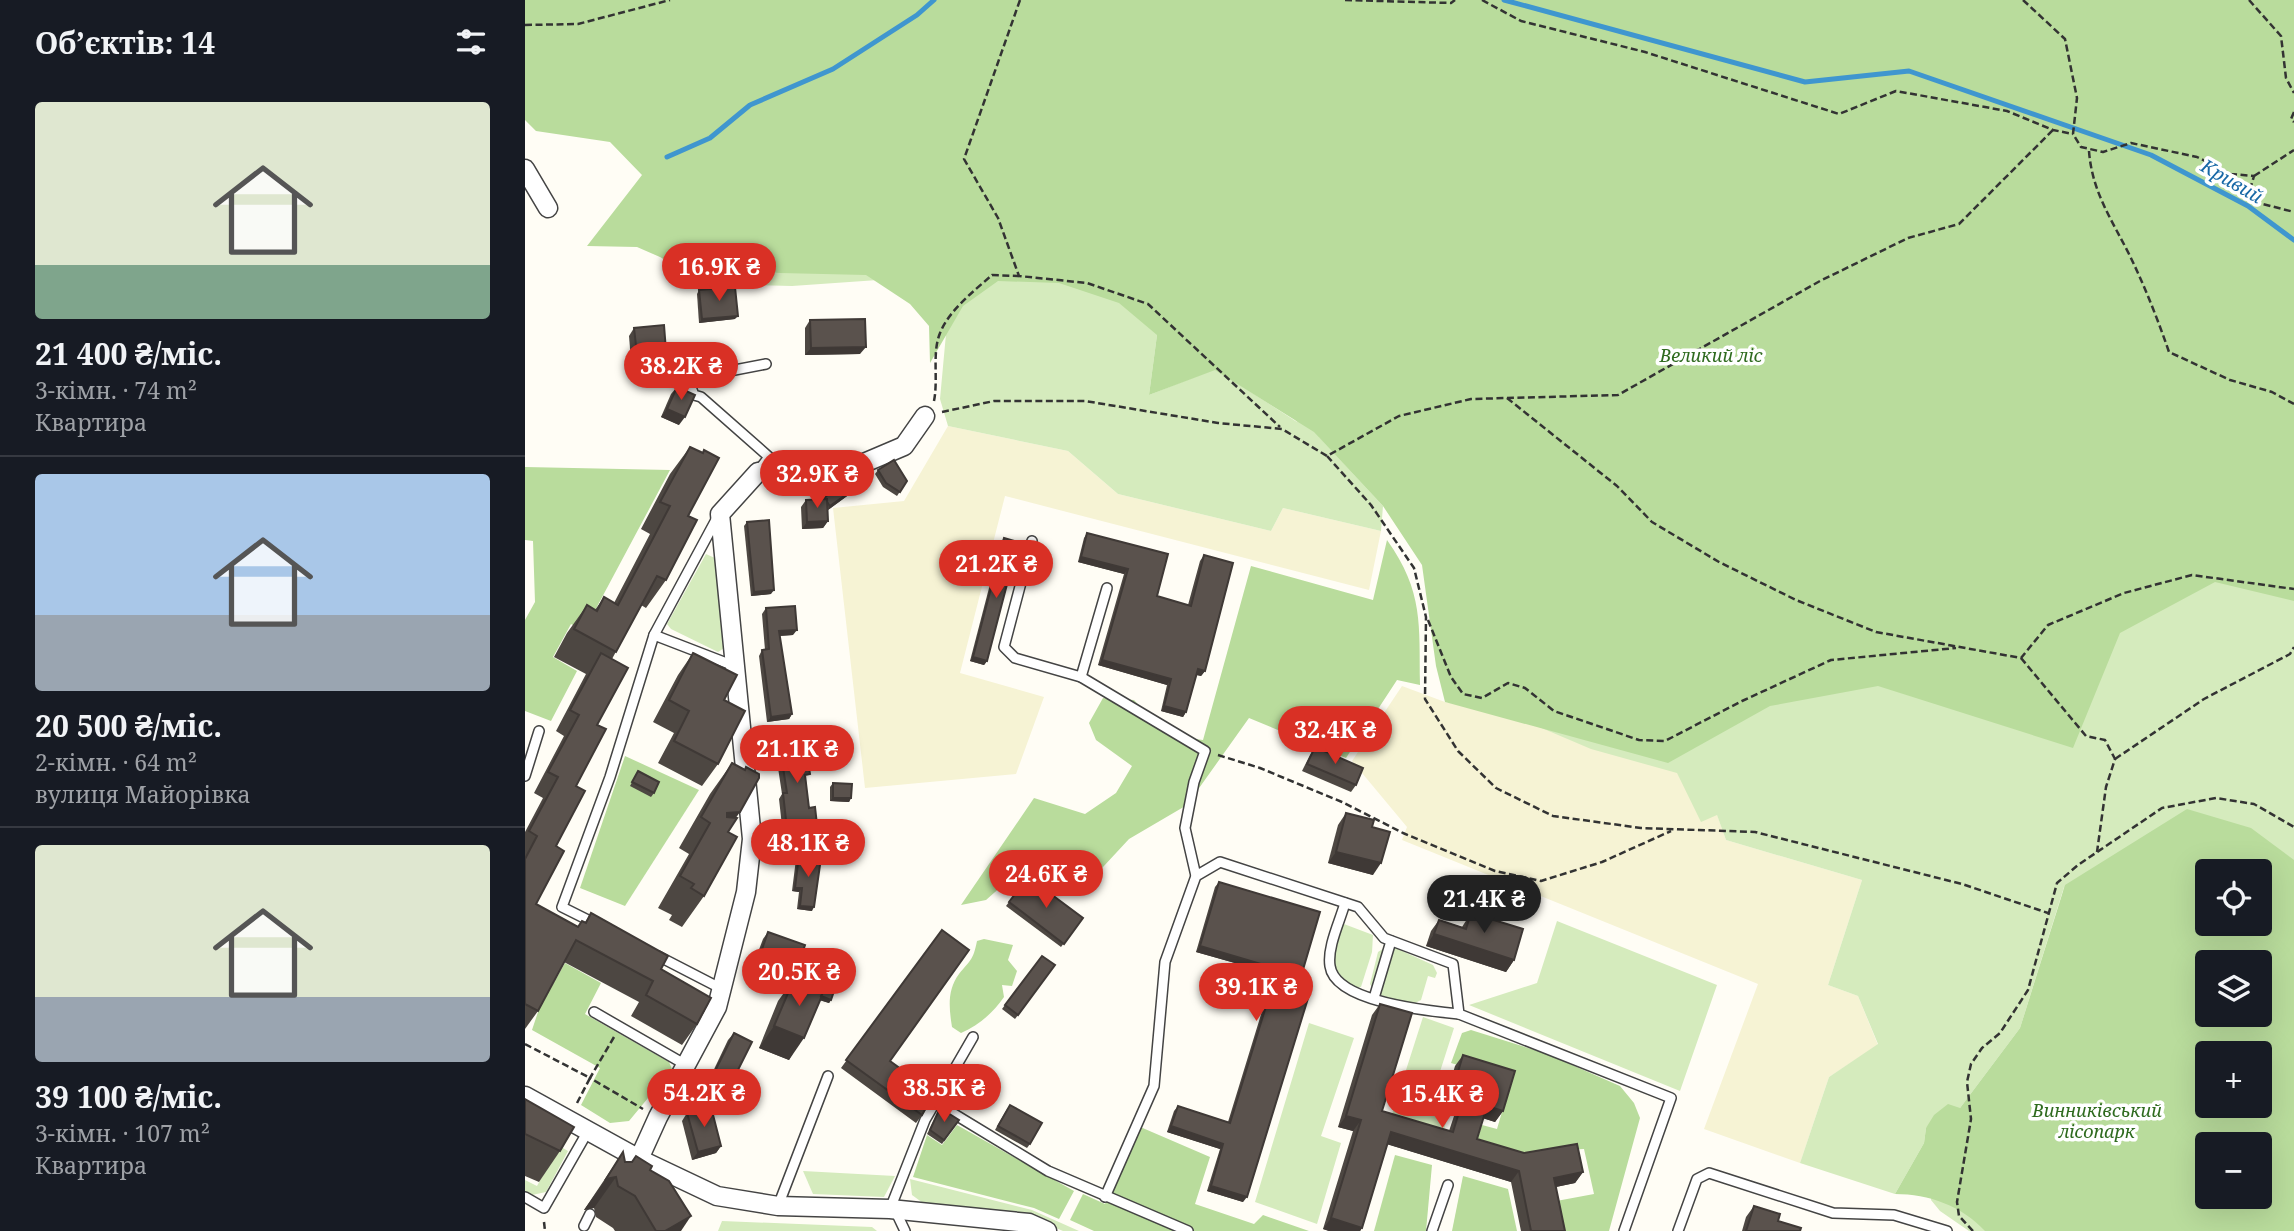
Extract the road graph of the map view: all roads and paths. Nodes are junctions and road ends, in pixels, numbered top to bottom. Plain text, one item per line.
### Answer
1 (670, 0) edge
2 (1020, 0) edge
3 (1345, 0) edge
4 (1455, 0) edge
5 (1482, 0) edge
6 (2023, 0) edge
7 (2249, 0) edge
8 (525, 25) edge
9 (2294, 93) edge
10 (2294, 112) edge
11 (2294, 122) edge
12 (2053, 130) junction
13 (2073, 134) junction
14 (2294, 150) edge
15 (2089, 151) junction
16 (525, 169) edge
17 (2254, 176) junction
18 (548, 208) dead end
19 (2294, 212) edge
20 (1019, 276) junction
21 (766, 364) dead end
22 (1507, 398) junction
23 (2294, 404) edge
24 (925, 416) junction
25 (1282, 429) junction
26 (1327, 456) junction
27 (758, 472) junction
28 (720, 514) junction
29 (1032, 541) dead end
30 (1107, 588) dead end
31 (2294, 589) edge
32 (1426, 617) junction
33 (655, 635) junction
34 (1961, 647) junction
35 (2294, 647) edge
36 (2021, 657) junction
37 (737, 667) junction
38 (1081, 677) junction
39 (539, 731) dead end
40 (1205, 751) junction
41 (2115, 758) junction
42 (525, 776) edge
43 (2294, 827) edge
44 (1674, 830) junction
45 (2097, 853) junction
46 (1196, 876) junction
47 (1345, 903) junction
48 (2048, 913) junction
49 (611, 932) edge
50 (1391, 941) junction
51 (648, 951) edge
52 (722, 989) junction
53 (1374, 998) junction
54 (594, 1012) dead end
55 (1459, 1014) junction
56 (619, 1027) junction
57 (973, 1037) dead end
58 (525, 1044) edge
59 (686, 1065) junction
60 (828, 1076) dead end
61 (590, 1079) junction
62 (525, 1096) edge
63 (936, 1103) junction
64 (574, 1108) dead end
65 (658, 1117) junction
66 (588, 1131) junction
67 (628, 1158) junction
68 (1448, 1185) dead end
69 (525, 1197) edge
70 (1105, 1197) junction
71 (778, 1206) junction
72 (893, 1210) junction
73 (590, 1214) dead end
74 (584, 1226) dead end
75 (905, 1231) edge
76 (1047, 1231) edge
77 (1188, 1231) edge
78 (1432, 1231) edge
79 (1624, 1231) edge
80 (1678, 1231) edge
81 (1947, 1231) edge
82 (1973, 1231) edge

1 - 8 path
2 - 20 path
3 - 4 path
5 - 12 path
6 - 13 path
7 - 9 path
10 - 11 path
12 - 13 path
12 - 22 path
13 - 15 path
14 - 17 path
15 - 17 path
15 - 23 path
16 - 18 street
17 - 19 path
20 - 24 path
20 - 25 path
21 - 27 lane
22 - 26 path
22 - 34 path
24 - 25 path
24 - 27 street
25 - 26 path
26 - 32 path
27 - 28 street
28 - 33 lane
28 - 37 street
29 - 38 lane
30 - 38 lane
31 - 36 path
32 - 34 path
32 - 44 path
33 - 37 lane
33 - 49 lane
34 - 36 path
35 - 41 path
36 - 41 path
37 - 52 street
38 - 40 lane
39 - 42 lane
40 - 44 path
40 - 46 lane
41 - 45 path
43 - 45 path
44 - 48 path
45 - 48 path
46 - 47 lane
46 - 70 lane
47 - 50 lane
47 - 53 lane
48 - 82 path
50 - 53 lane
50 - 55 lane
51 - 52 lane
52 - 59 street
53 - 55 lane
54 - 56 lane
55 - 79 lane
56 - 59 lane
56 - 61 path
57 - 63 lane
58 - 61 path
59 - 65 street
60 - 71 lane
61 - 64 path
61 - 65 path
62 - 66 street
63 - 70 lane
63 - 72 lane
65 - 67 street
66 - 67 street
66 - 69 lane
67 - 71 street
68 - 78 lane
70 - 77 lane
71 - 72 street
72 - 75 lane
72 - 76 street
73 - 74 lane
80 - 81 lane

